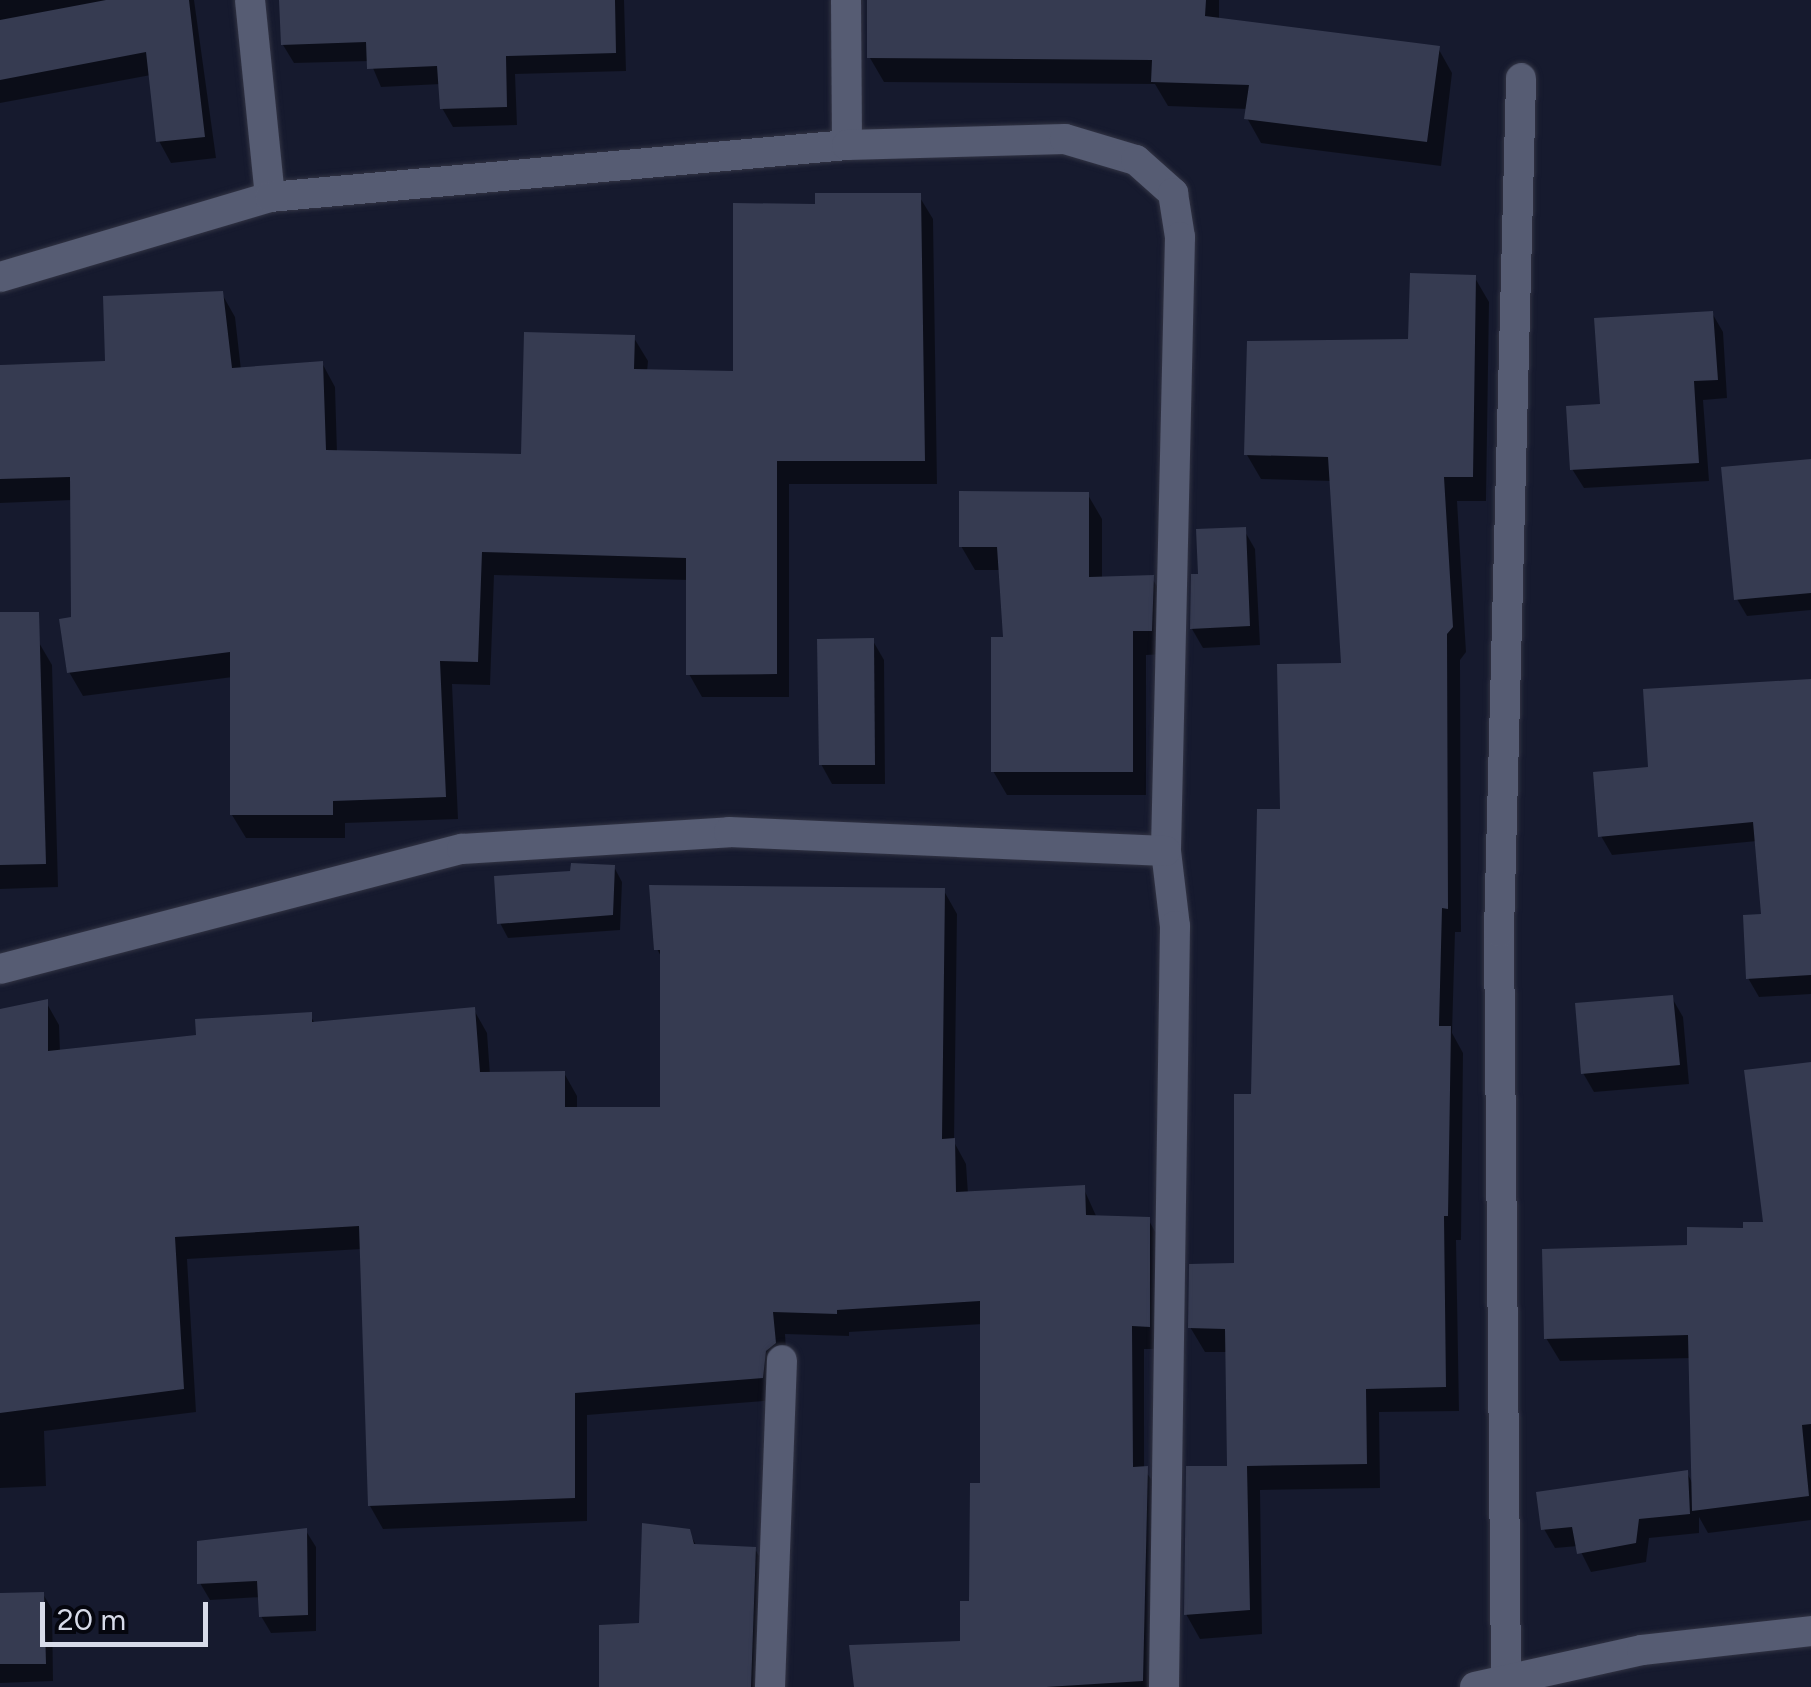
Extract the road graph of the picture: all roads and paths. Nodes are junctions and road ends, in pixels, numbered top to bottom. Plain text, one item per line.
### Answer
1 (250, 0) edge
2 (846, 0) edge
3 (1521, 78) dead end
4 (847, 145) junction
5 (270, 197) junction
6 (0, 277) edge
7 (1166, 851) junction
8 (0, 969) edge
9 (782, 1360) dead end
10 (1811, 1630) edge
11 (1506, 1678) junction
12 (770, 1687) edge
13 (1164, 1687) edge
14 (1475, 1687) edge

1 - 5 street
2 - 4 street
3 - 11 street
4 - 5 street
4 - 7 street
5 - 6 street
7 - 8 street
7 - 13 street
9 - 12 street
10 - 11 street
11 - 14 street

